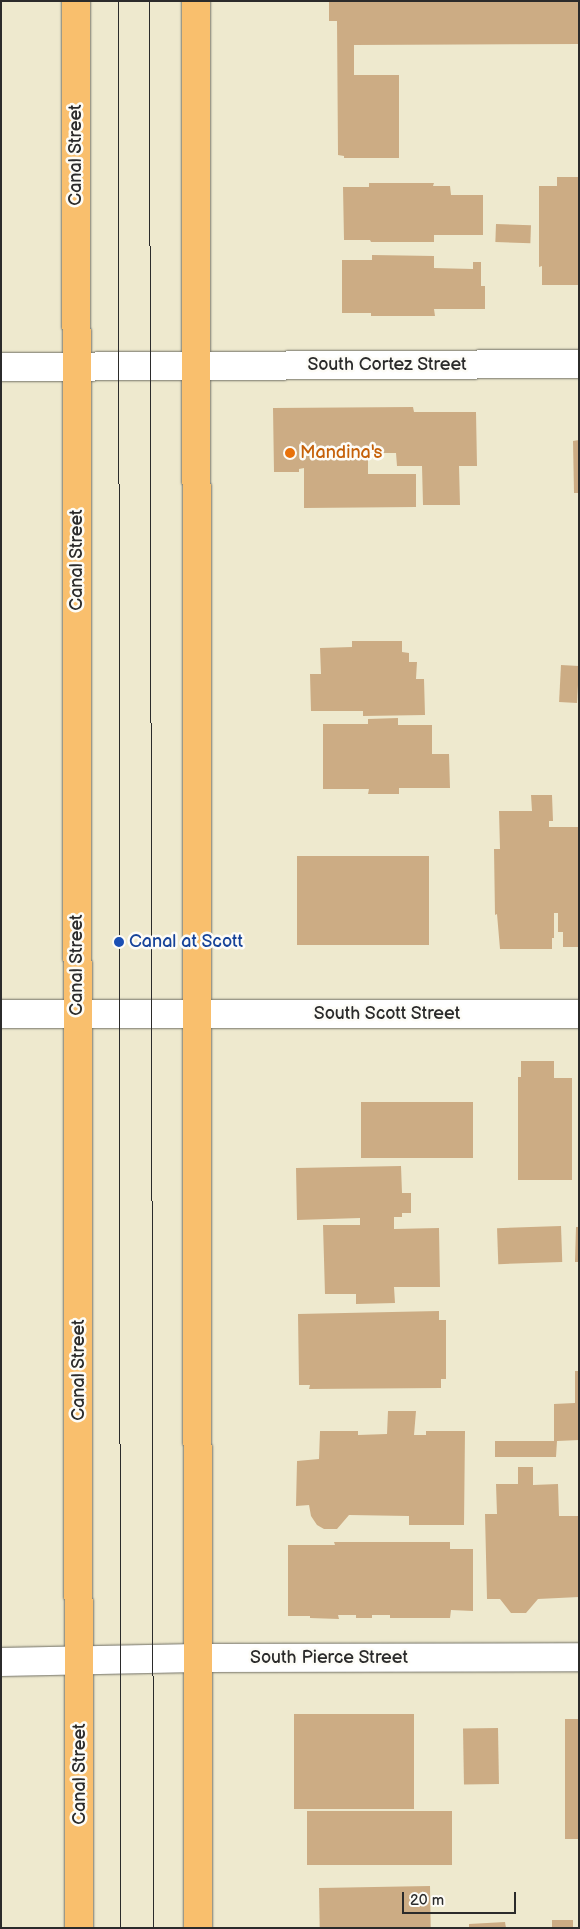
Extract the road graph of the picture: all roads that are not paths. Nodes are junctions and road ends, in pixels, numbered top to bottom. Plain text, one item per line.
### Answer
1 (76, 1) edge
2 (196, 1) edge
3 (579, 364) edge
4 (196, 366) junction
5 (1, 367) edge
6 (77, 367) junction
7 (1, 1014) edge
8 (579, 1014) edge
9 (77, 1015) junction
10 (196, 1015) junction
11 (579, 1657) edge
12 (197, 1658) junction
13 (1, 1662) edge
14 (80, 1662) junction
15 (79, 1928) edge
16 (198, 1928) edge

1 - 6 main road, Canal Street
2 - 4 main road
3 - 4 street, South Cortez Street
4 - 6 street, South Cortez Street
4 - 10 main road
5 - 6 street, South Cortez Street
6 - 9 main road, Canal Street
7 - 9 street, South Scott Street
8 - 10 street, South Scott Street
9 - 10 street, South Scott Street
9 - 14 main road, Canal Street
10 - 12 main road
11 - 12 street, South Pierce Street
12 - 14 street, South Pierce Street
12 - 16 main road
13 - 14 street, South Pierce Street
14 - 15 main road, Canal Street

